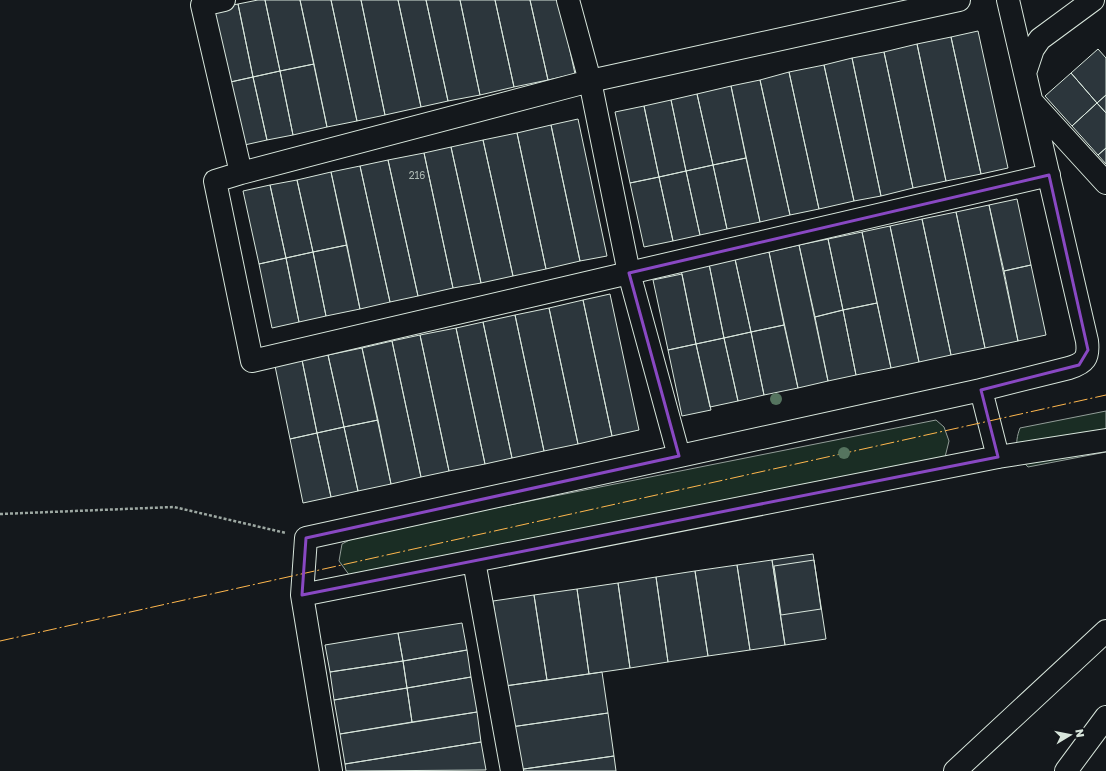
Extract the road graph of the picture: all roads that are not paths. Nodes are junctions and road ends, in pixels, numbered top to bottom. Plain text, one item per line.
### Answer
1 (224, 0) edge
2 (568, 0) edge
3 (960, 0) edge
4 (1008, 0) edge
5 (1092, 0) edge
6 (1025, 73) junction
7 (590, 81) junction
8 (1032, 101) junction
9 (241, 173) junction
10 (1049, 175) junction
11 (1106, 183) edge
12 (629, 273) junction
13 (981, 390) junction
14 (1106, 440) edge
15 (679, 456) junction
16 (998, 457) junction
17 (474, 561) junction
18 (302, 595) junction
19 (1106, 631) edge
20 (1106, 717) edge
21 (331, 771) edge
22 (512, 771) edge
23 (955, 771) edge
24 (1066, 771) edge

1 - 9 street
2 - 7 street
3 - 7 street
4 - 6 street
5 - 6 street
6 - 8 street
7 - 9 street
7 - 12 street
8 - 10 street
8 - 11 street
9 - 12 street
10 - 12 street
10 - 13 street
12 - 15 street
13 - 15 street
13 - 16 street
14 - 16 street
15 - 18 street
16 - 17 street
17 - 18 street
17 - 22 street
18 - 21 street
19 - 23 street
20 - 24 street

